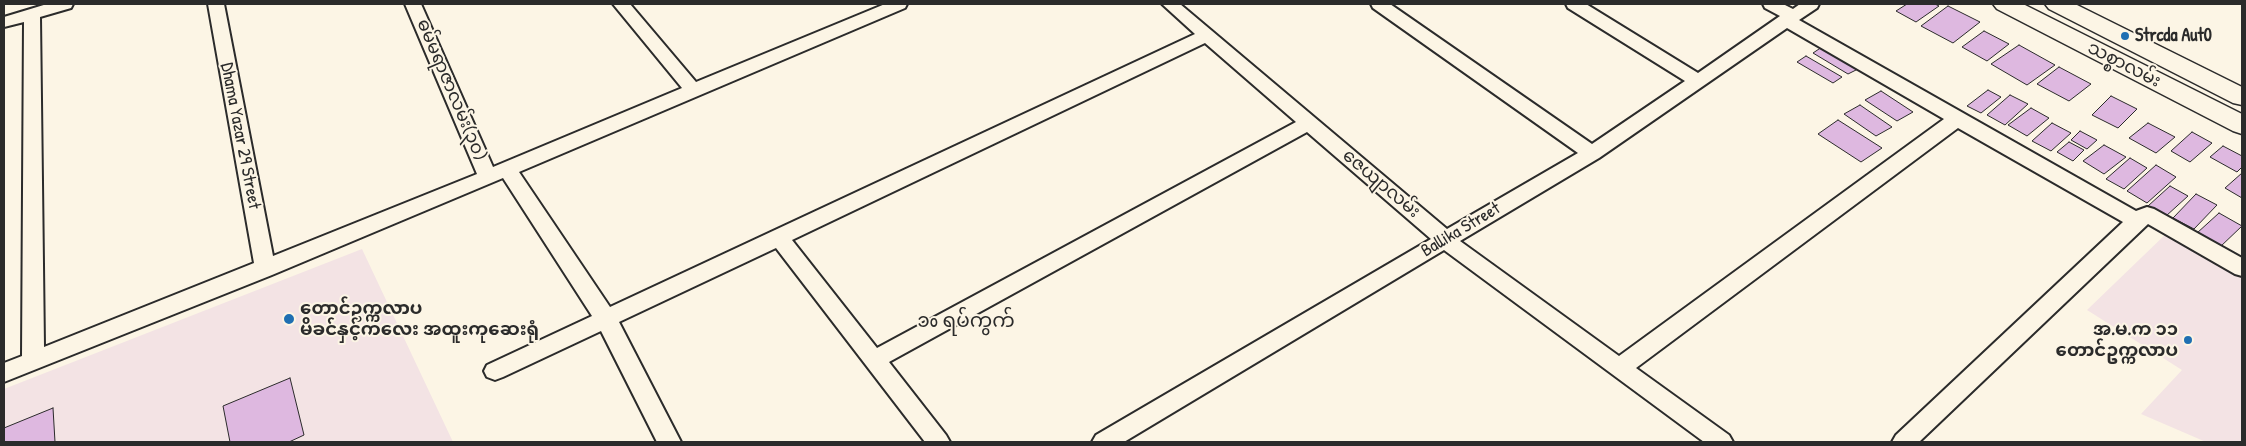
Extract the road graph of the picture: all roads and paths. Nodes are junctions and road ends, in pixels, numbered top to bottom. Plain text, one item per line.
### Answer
1 (65, 4) edge
2 (216, 4) edge
3 (413, 4) edge
4 (899, 4) edge
5 (1170, 4) edge
6 (1379, 4) edge
7 (1574, 4) edge
8 (1772, 4) edge
9 (1811, 4) edge
10 (2005, 4) edge
11 (2057, 4) edge
12 (624, 5) edge
13 (32, 13) junction
14 (1789, 18) junction
15 (4, 22) edge
16 (1206, 36) junction
17 (1698, 81) junction
18 (692, 89) junction
19 (2242, 97) edge
20 (1959, 120) junction
21 (1308, 123) junction
22 (2242, 125) edge
23 (1592, 153) junction
24 (507, 169) junction
25 (488, 177) junction
26 (2138, 220) junction
27 (779, 237) junction
28 (1446, 238) junction
29 (265, 268) junction
30 (2242, 268) edge
31 (606, 319) junction
32 (876, 359) junction
33 (33, 361) junction
34 (1619, 368) junction
35 (495, 371) dead end
36 (4, 373) edge
37 (669, 442) edge
38 (938, 442) edge
39 (1104, 442) edge
40 (1721, 442) edge
41 (1904, 442) edge

1 - 13 street
2 - 29 street, Dhama Yazar 29 Street
3 - 25 street, ဓမ်မရာဇာလမ်း(၃၀)
4 - 18 street
5 - 16 street, ဇေယျာလမ်း
6 - 23 street
7 - 17 street
8 - 14 street
9 - 14 street, Ballika Street
10 - 22 main road, သစ္စာလမ်း
11 - 19 main road, သစ္စာလမ်း
12 - 18 street
13 - 15 street
13 - 33 street
14 - 17 street, Ballika Street
14 - 20 street
16 - 21 street, ဇေယျာလမ်း
16 - 27 street
17 - 23 street, Ballika Street
18 - 24 street
20 - 26 street
20 - 34 street
21 - 28 street, ဇေယျာလမ်း
21 - 32 street
23 - 28 street, Ballika Street
24 - 25 street
24 - 31 street
25 - 29 street
26 - 30 street
26 - 41 street
27 - 31 street
27 - 32 street
28 - 34 street, ဇေယျာလမ်း
28 - 39 street, Ballika Street
29 - 33 street
31 - 35 street
31 - 37 street
32 - 38 street
33 - 36 street
34 - 40 street, ဇေယျာလမ်း

